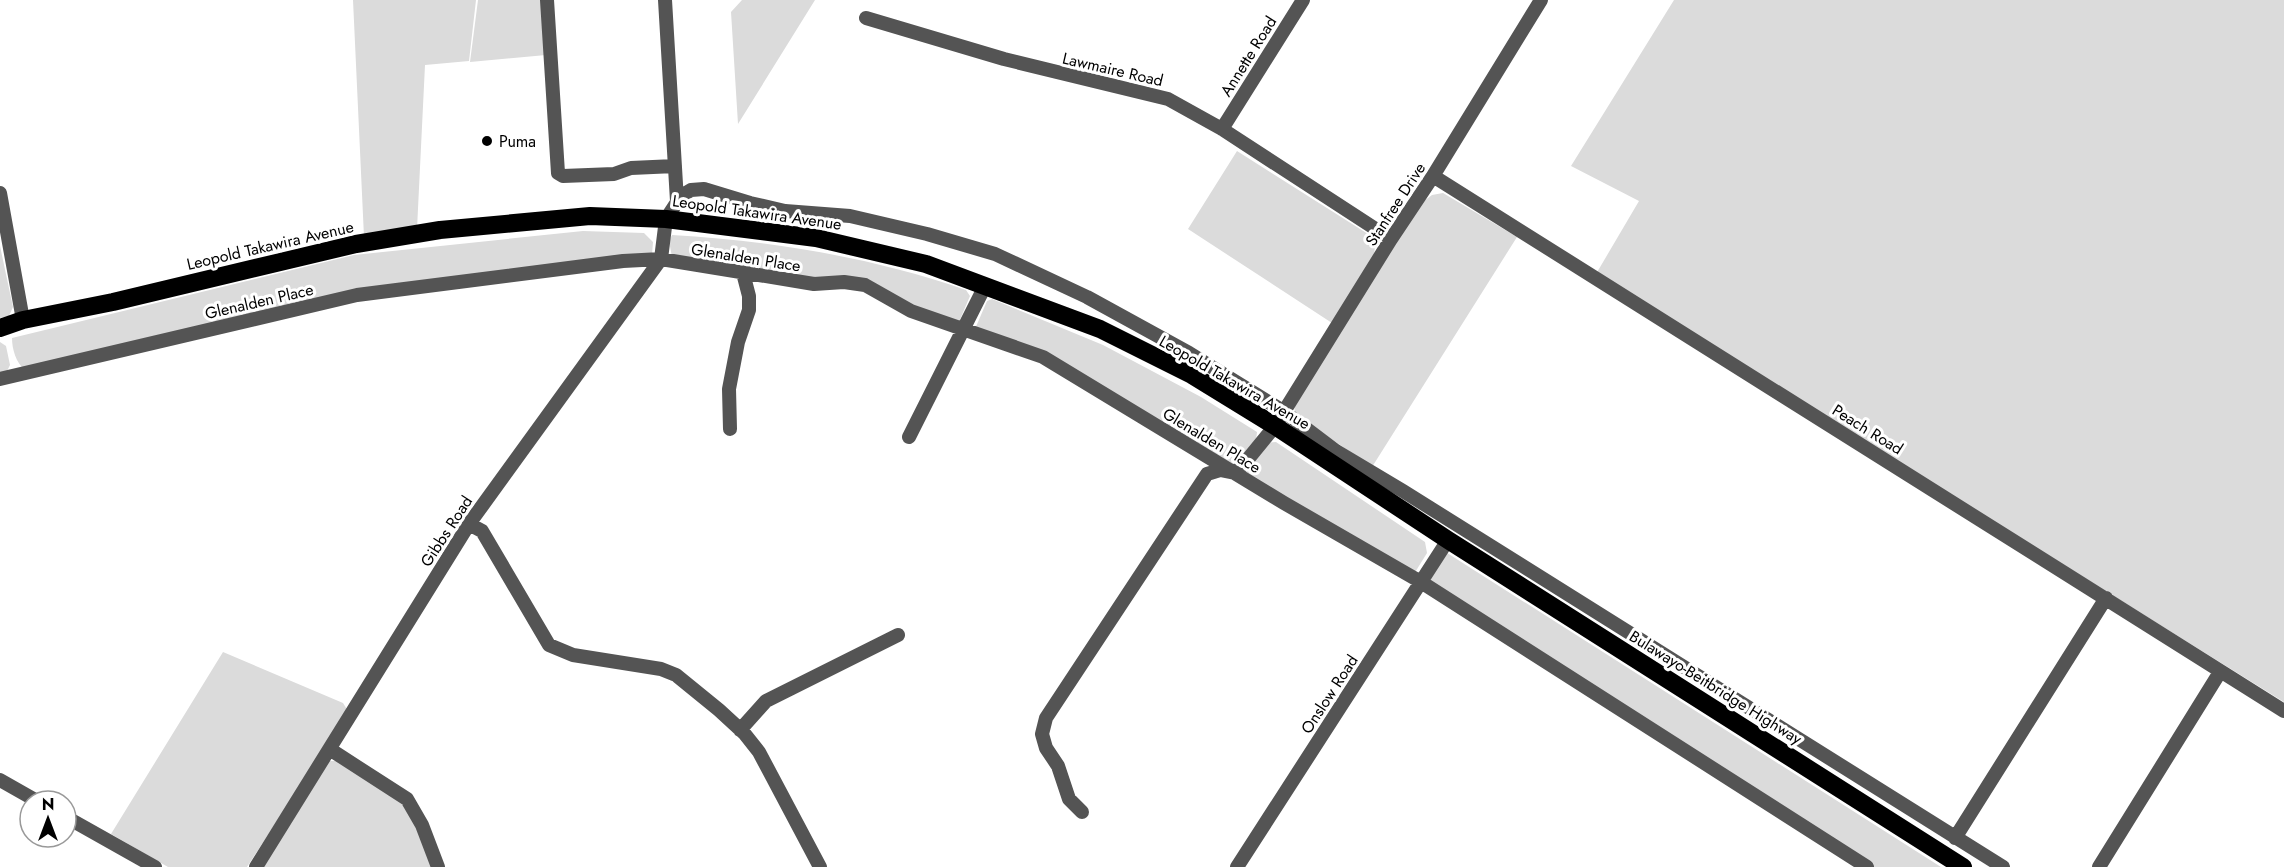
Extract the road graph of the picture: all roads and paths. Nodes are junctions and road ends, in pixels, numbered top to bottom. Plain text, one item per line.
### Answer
1 (547, 0) edge
2 (665, 0) edge
3 (1303, 0) edge
4 (1541, 0) edge
5 (866, 18) dead end
6 (1222, 129) junction
7 (675, 166) junction
8 (1433, 176) junction
9 (0, 194) edge
10 (677, 201) junction
11 (666, 219) junction
12 (1391, 239) junction
13 (661, 259) junction
14 (742, 273) junction
15 (984, 286) junction
16 (23, 320) junction
17 (0, 328) edge
18 (965, 328) junction
19 (0, 379) edge
20 (1279, 418) junction
21 (730, 429) dead end
22 (909, 437) dead end
23 (1235, 473) junction
24 (1427, 516) junction
25 (469, 524) junction
26 (1448, 540) junction
27 (1421, 582) junction
28 (2106, 597) junction
29 (1596, 614) junction
30 (1574, 620) junction
31 (898, 635) dead end
32 (2220, 672) junction
33 (2284, 711) edge
34 (740, 730) junction
35 (331, 750) junction
36 (0, 780) edge
37 (18, 790) edge
38 (1082, 812) dead end
39 (78, 824) edge
40 (1955, 838) junction
41 (155, 867) edge
42 (256, 867) edge
43 (438, 867) edge
44 (820, 867) edge
45 (1238, 867) edge
46 (1867, 867) edge
47 (1963, 867) edge
48 (2003, 867) edge
49 (2099, 867) edge

1 - 7 street
2 - 7 street
3 - 6 street, Annette Road
4 - 8 street, Stanfree Drive
5 - 6 street, Lawmaire Road
6 - 12 street, Lawmaire Road
7 - 10 street
8 - 12 street, Stanfree Drive
8 - 28 street, Peach Road
9 - 16 street
10 - 11 street
10 - 20 street
11 - 13 street, Gibbs Road
11 - 15 highway, Leopold Takawira Avenue
11 - 16 highway, Leopold Takawira Avenue
12 - 20 street, Stanfree Drive
13 - 14 street, Glenalden Place
13 - 19 street, Glenalden Place
13 - 25 street, Gibbs Road
14 - 18 street, Glenalden Place
14 - 21 street
15 - 18 street
15 - 20 highway, Leopold Takawira Avenue
16 - 17 highway, Leopold Takawira Avenue
18 - 22 street
18 - 23 street, Glenalden Place
20 - 23 street, Stanfree Drive
20 - 24 highway, Leopold Takawira Avenue
23 - 27 street, Glenalden Place
23 - 38 street
24 - 26 highway, Leopold Takawira Avenue
24 - 29 street
25 - 34 street
25 - 35 street, Gibbs Road
26 - 27 street, Onslow Road
26 - 30 highway, Bulawayo-Beitbridge Highway
27 - 45 street, Onslow Road
27 - 46 street, Glenalden Place
28 - 32 street, Peach Road
28 - 40 street
29 - 30 street
29 - 40 street
30 - 47 highway, Bulawayo-Beitbridge Highway
31 - 34 street
32 - 33 street, Peach Road
32 - 49 street
34 - 44 street
35 - 42 street, Gibbs Road
35 - 43 street
36 - 37 street
39 - 41 street
40 - 48 street

